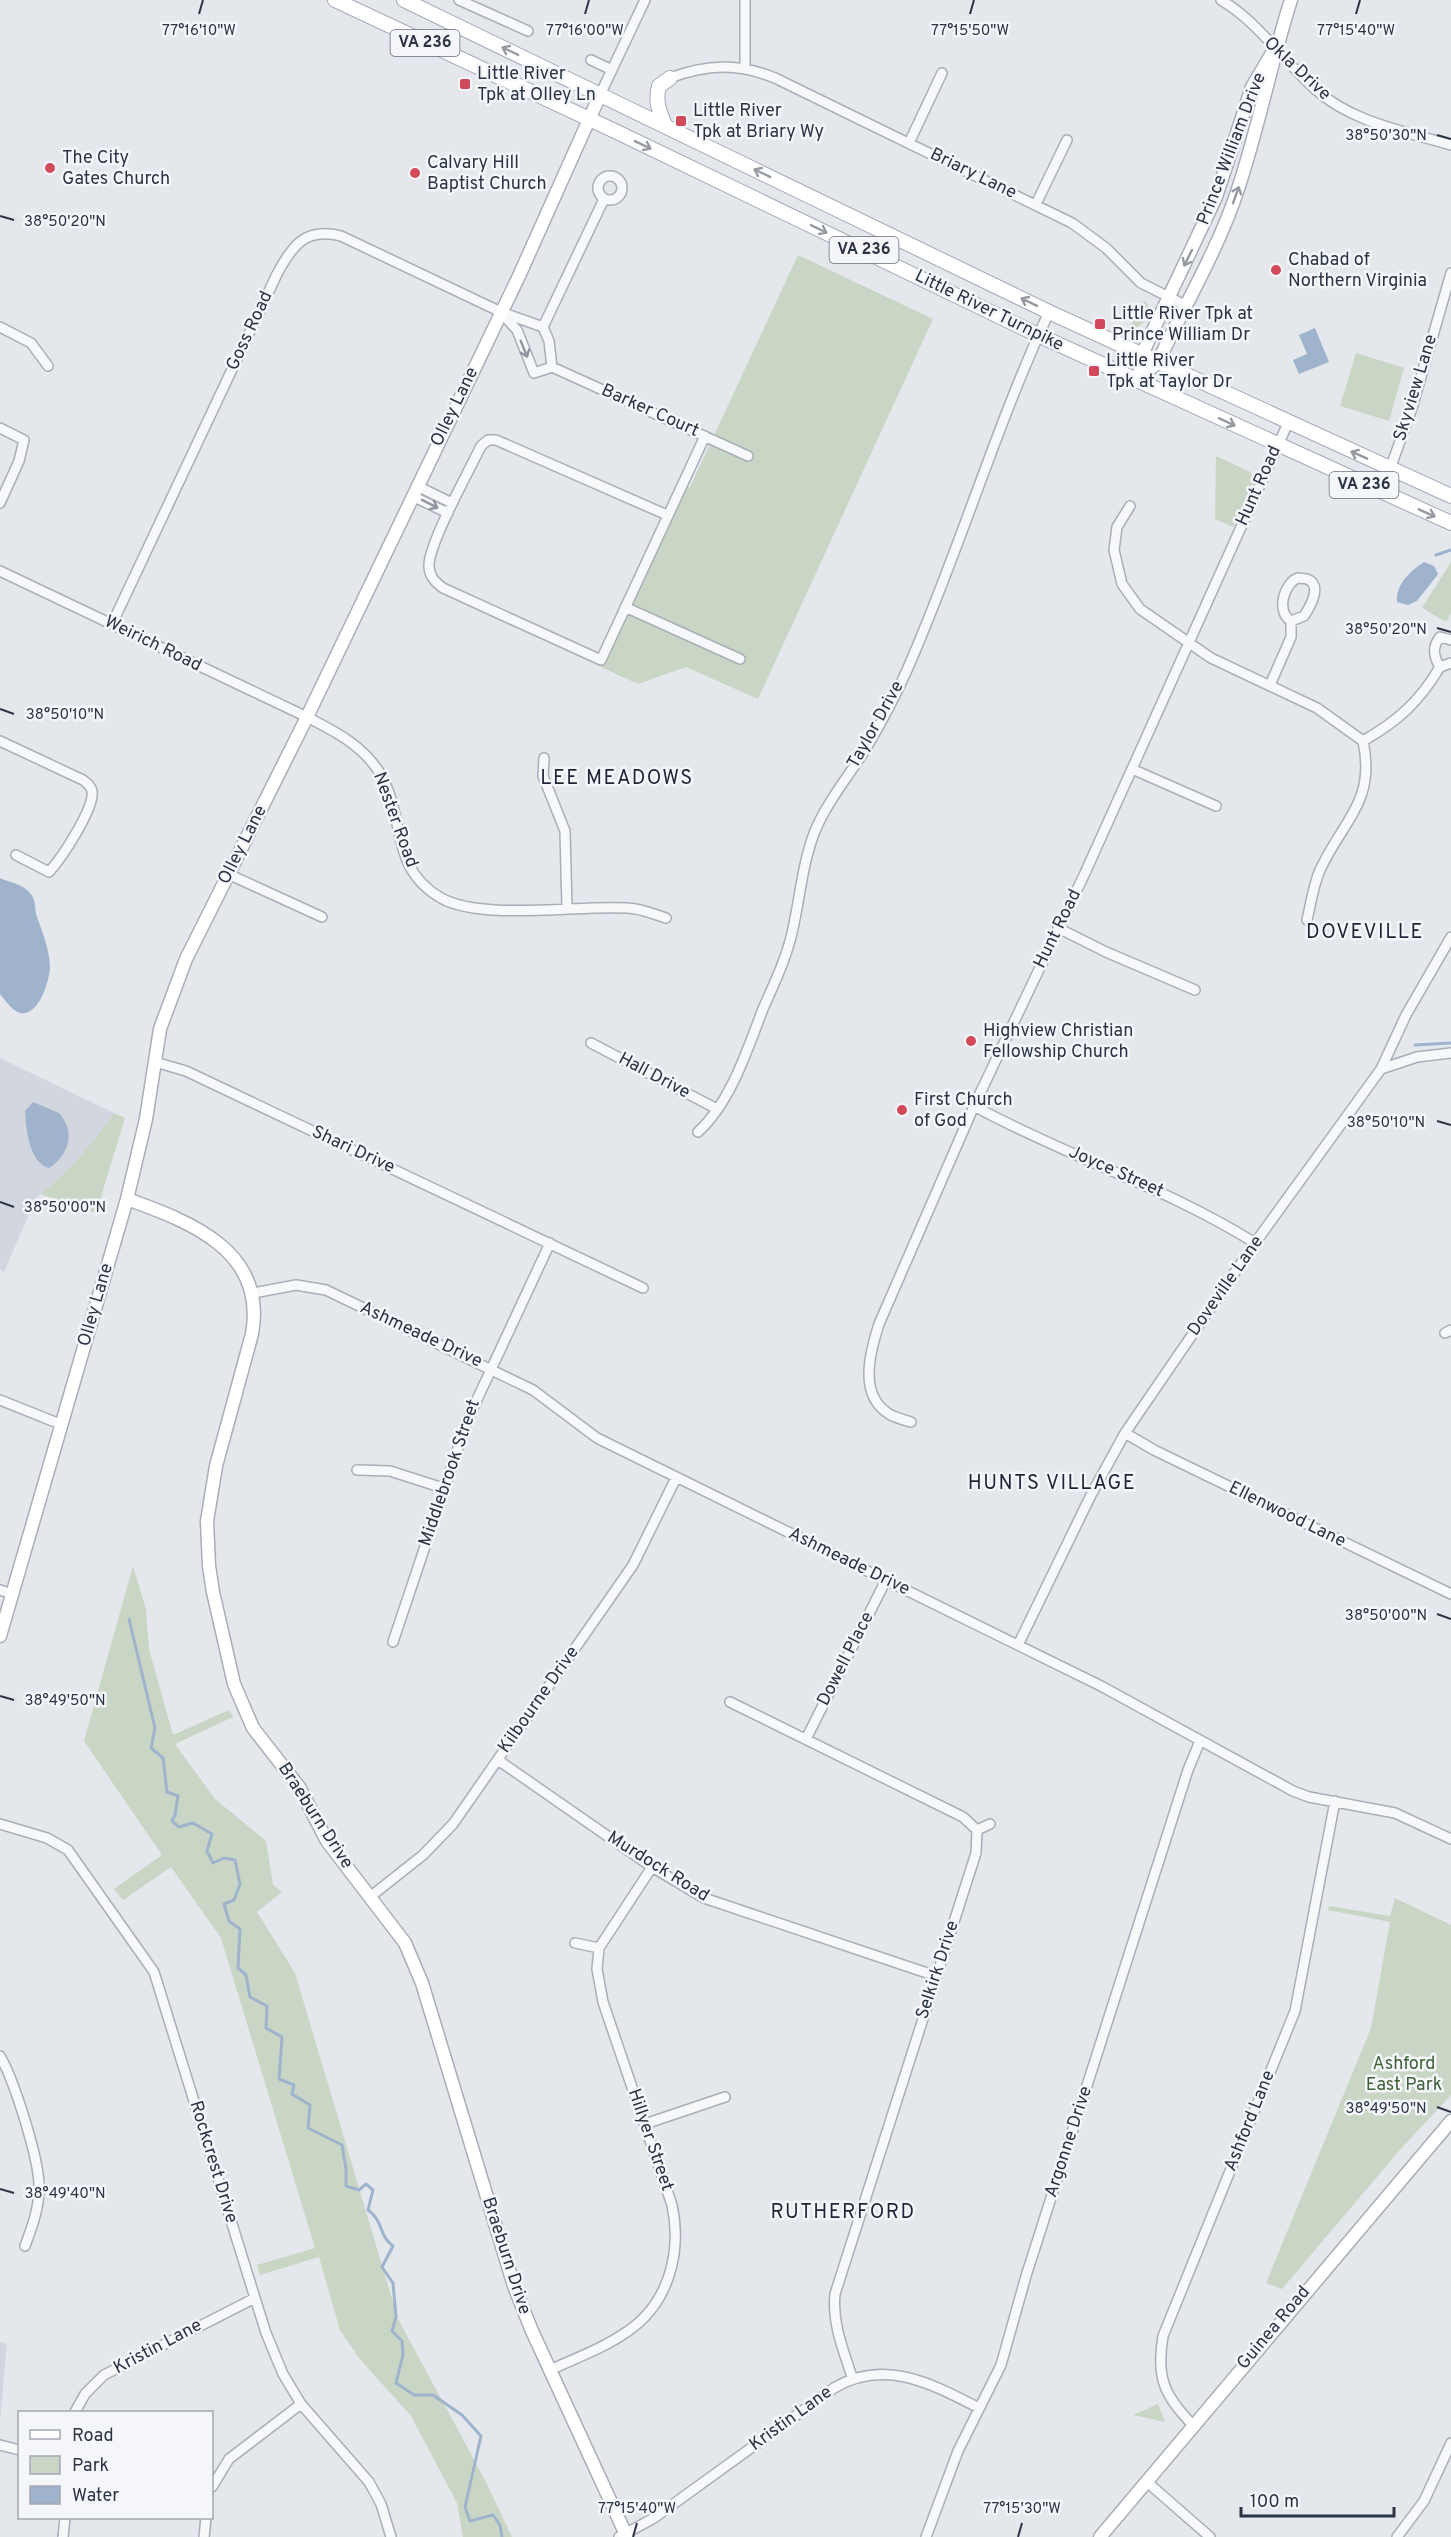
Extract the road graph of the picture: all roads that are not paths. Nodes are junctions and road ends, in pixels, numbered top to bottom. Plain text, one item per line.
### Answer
1 (335, 0) edge
2 (404, 0) edge
3 (459, 0) edge
4 (645, 0) edge
5 (745, 0) edge
6 (1221, 0) edge
7 (1291, 0) edge
8 (528, 31) dead end
9 (1275, 49) junction
10 (591, 60) dead end
11 (745, 67) junction
12 (612, 70) junction
13 (942, 73) dead end
14 (670, 78) joint
15 (600, 95) junction
16 (590, 120) junction
17 (665, 125) junction
18 (1067, 140) dead end
19 (909, 143) junction
20 (1451, 145) edge
21 (604, 199) dead end
22 (1036, 204) junction
23 (1451, 273) edge
24 (1169, 298) junction
25 (1185, 305) junction
26 (501, 312) junction
27 (1049, 312) junction
28 (0, 327) edge
29 (543, 327) junction
30 (1038, 335) junction
31 (1142, 355) junction
32 (1158, 362) junction
33 (48, 366) dead end
34 (552, 367) junction
35 (1138, 380) junction
36 (1288, 423) junction
37 (0, 428) edge
38 (705, 436) junction
39 (1277, 446) junction
40 (748, 456) dead end
41 (1390, 469) junction
42 (415, 490) junction
43 (1451, 496) edge
44 (0, 503) edge
45 (452, 503) junction
46 (1130, 506) dead end
47 (448, 513) junction
48 (667, 515) junction
49 (1451, 523) edge
50 (0, 571) edge
51 (625, 607) junction
52 (1291, 621) junction
53 (112, 624) junction
54 (1451, 640) edge
55 (1190, 643) junction
56 (740, 659) dead end
57 (1451, 663) edge
58 (1440, 667) junction
59 (1269, 684) junction
60 (307, 717) junction
61 (0, 741) edge
62 (1363, 741) junction
63 (544, 758) dead end
64 (1132, 769) junction
65 (1216, 806) dead end
66 (16, 855) dead end
67 (228, 874) junction
68 (567, 908) junction
69 (322, 917) dead end
70 (666, 918) dead end
71 (1307, 920) dead end
72 (1058, 928) junction
73 (1451, 937) edge
74 (1195, 990) dead end
75 (591, 1043) dead end
76 (1451, 1053) edge
77 (155, 1062) junction
78 (1381, 1069) junction
79 (974, 1106) junction
80 (717, 1110) junction
81 (698, 1132) dead end
82 (127, 1198) junction
83 (550, 1243) junction
84 (1255, 1243) junction
85 (643, 1287) dead end
86 (253, 1293) junction
87 (490, 1368) junction
88 (0, 1400) edge
89 (911, 1422) dead end
90 (60, 1424) junction
91 (1125, 1433) junction
92 (357, 1470) dead end
93 (676, 1478) junction
94 (444, 1488) junction
95 (886, 1580) junction
96 (6, 1592) edge
97 (1451, 1594) edge
98 (0, 1636) edge
99 (393, 1642) dead end
100 (1018, 1645) junction
101 (730, 1702) dead end
102 (806, 1739) junction
103 (1200, 1741) junction
104 (498, 1760) junction
105 (1335, 1801) junction
106 (0, 1824) edge
107 (990, 1824) dead end
108 (977, 1830) junction
109 (1451, 1839) edge
110 (652, 1867) junction
111 (370, 1897) junction
112 (575, 1943) dead end
113 (599, 1948) junction
114 (936, 1976) junction
115 (0, 2056) edge
116 (725, 2097) dead end
117 (1451, 2121) edge
118 (645, 2124) junction
119 (25, 2246) dead end
120 (255, 2298) junction
121 (550, 2370) junction
122 (852, 2377) junction
123 (301, 2404) junction
124 (978, 2408) junction
125 (76, 2411) edge
126 (1192, 2425) junction
127 (1451, 2443) edge
128 (0, 2445) edge
129 (18, 2450) edge
130 (1147, 2481) junction
131 (213, 2485) edge
132 (65, 2519) edge
133 (206, 2519) edge
134 (624, 2536) edge
135 (63, 2537) edge
136 (204, 2537) edge
137 (391, 2537) edge
138 (926, 2537) edge
139 (1100, 2537) edge
140 (1210, 2537) edge
141 (1397, 2537) edge

1 - 16 main road, Little River Turnpike / VA 236
15 -> 2 main road, Little River Turnpike / VA 236
3 - 8 street
4 - 12 street
5 - 11 street
6 - 9 street, Okla Drive
7 - 9 street, Prince William Drive
9 - 20 street, Okla Drive
9 -> 24 street, Prince William Drive
25 -> 9 street, Prince William Drive
10 - 12 street
11 - 14 street, Briary Lane
11 - 19 street, Briary Lane
12 - 15 street
13 - 19 street
14 - 17 main road
15 - 16 street, Olley Lane
15 - 17 main road, Little River Turnpike / VA 236
16 - 26 street, Olley Lane
16 -> 30 main road, Little River Turnpike / VA 236
27 -> 17 main road, Little River Turnpike / VA 236
18 - 22 street
19 - 22 street, Briary Lane
21 - 29 street
22 - 24 street, Briary Lane
23 - 41 street, Skyview Lane
24 - 25 street, Briary Lane
24 - 31 street, Prince William Drive
25 - 32 street, Prince William Drive
26 - 29 street
26 -> 34 street, Barker Court
26 - 42 street, Olley Lane
26 - 53 street, Goss Road
27 - 30 street, Taylor Drive
27 - 31 main road, Little River Turnpike / VA 236
28 - 33 street
29 - 34 street
30 - 35 main road, Little River Turnpike / VA 236
30 - 80 street, Taylor Drive
31 - 32 main road, Little River Turnpike / VA 236
31 - 35 street, Prince William Drive
32 - 35 street, Prince William Drive
32 - 36 main road, Little River Turnpike / VA 236
34 - 38 street, Barker Court
35 -> 39 main road, Little River Turnpike / VA 236
36 - 39 street, Hunt Road
41 -> 36 main road, Little River Turnpike / VA 236
37 - 44 street
38 - 40 street, Barker Court
38 - 48 street
39 -> 49 main road, Little River Turnpike / VA 236
39 - 55 street, Hunt Road
41 - 43 main road, Little River Turnpike / VA 236
42 - 45 street
42 -> 47 street
42 - 60 street, Olley Lane
45 - 47 street
45 - 48 street
46 - 55 street
47 - 51 street
48 - 51 street
50 - 53 street, Weirich Road
51 - 56 street
52 - 52 street
52 - 59 street
53 - 60 street, Weirich Road
54 - 58 street
55 - 59 street
55 - 64 street, Hunt Road
57 - 58 street
58 - 62 street
59 - 62 street
60 - 67 street, Olley Lane
60 - 68 street, Nester Road
61 - 66 street
62 - 71 street
63 - 68 street
64 - 65 street
64 - 72 street, Hunt Road
67 - 69 street
67 - 77 street, Olley Lane
68 - 70 street, Nester Road
72 - 74 street
72 - 79 street, Hunt Road
73 - 78 street, Doveville Lane
75 - 80 street, Hall Drive
76 - 78 street
77 - 82 street, Olley Lane
77 - 83 street, Shari Drive
78 - 84 street, Doveville Lane
79 - 84 street, Joyce Street
79 - 89 street, Hunt Road
80 - 81 street, Taylor Drive
82 - 86 street, Braeburn Drive
82 - 90 street, Olley Lane
83 - 85 street, Shari Drive
83 - 87 street, Middlebrook Street
84 - 91 street, Doveville Lane
86 - 87 street, Ashmeade Drive
86 - 111 street, Braeburn Drive
87 - 93 street, Ashmeade Drive
87 - 94 street, Middlebrook Street
88 - 90 street
90 - 96 street, Olley Lane
91 - 97 street, Ellenwood Lane
91 - 100 street, Doveville Lane
92 - 94 street
93 - 95 street, Ashmeade Drive
93 - 104 street, Kilbourne Drive
94 - 99 street, Middlebrook Street
95 - 100 street, Ashmeade Drive
95 - 102 street, Dowell Place
96 - 98 street, Olley Lane
100 - 103 street, Ashmeade Drive
101 - 102 street
102 - 108 street
103 - 105 street, Ashmeade Drive
103 - 124 street, Argonne Drive
104 - 110 street, Murdock Road
104 - 111 street, Kilbourne Drive
105 - 109 street, Ashmeade Drive
105 - 126 street, Ashford Lane
106 - 120 street, Rockcrest Drive
107 - 108 street
108 - 114 street, Selkirk Drive
110 - 113 street
110 - 114 street, Murdock Road
111 - 121 street, Braeburn Drive
112 - 113 street
113 - 118 street, Hillyer Street
114 - 122 street, Selkirk Drive
115 - 119 street
116 - 118 street
117 - 126 street, Guinea Road
118 - 121 street, Hillyer Street
120 - 123 street, Rockcrest Drive
120 - 125 street, Kristin Lane
121 - 134 street, Braeburn Drive
122 - 124 street, Kristin Lane
122 - 134 street, Kristin Lane
123 - 131 street
123 - 137 street, Rockcrest Drive
124 - 138 street, Argonne Drive
126 - 130 street, Guinea Road
127 - 141 street
128 - 129 street
130 - 139 street, Guinea Road
130 - 140 street
132 - 135 street
133 - 136 street

